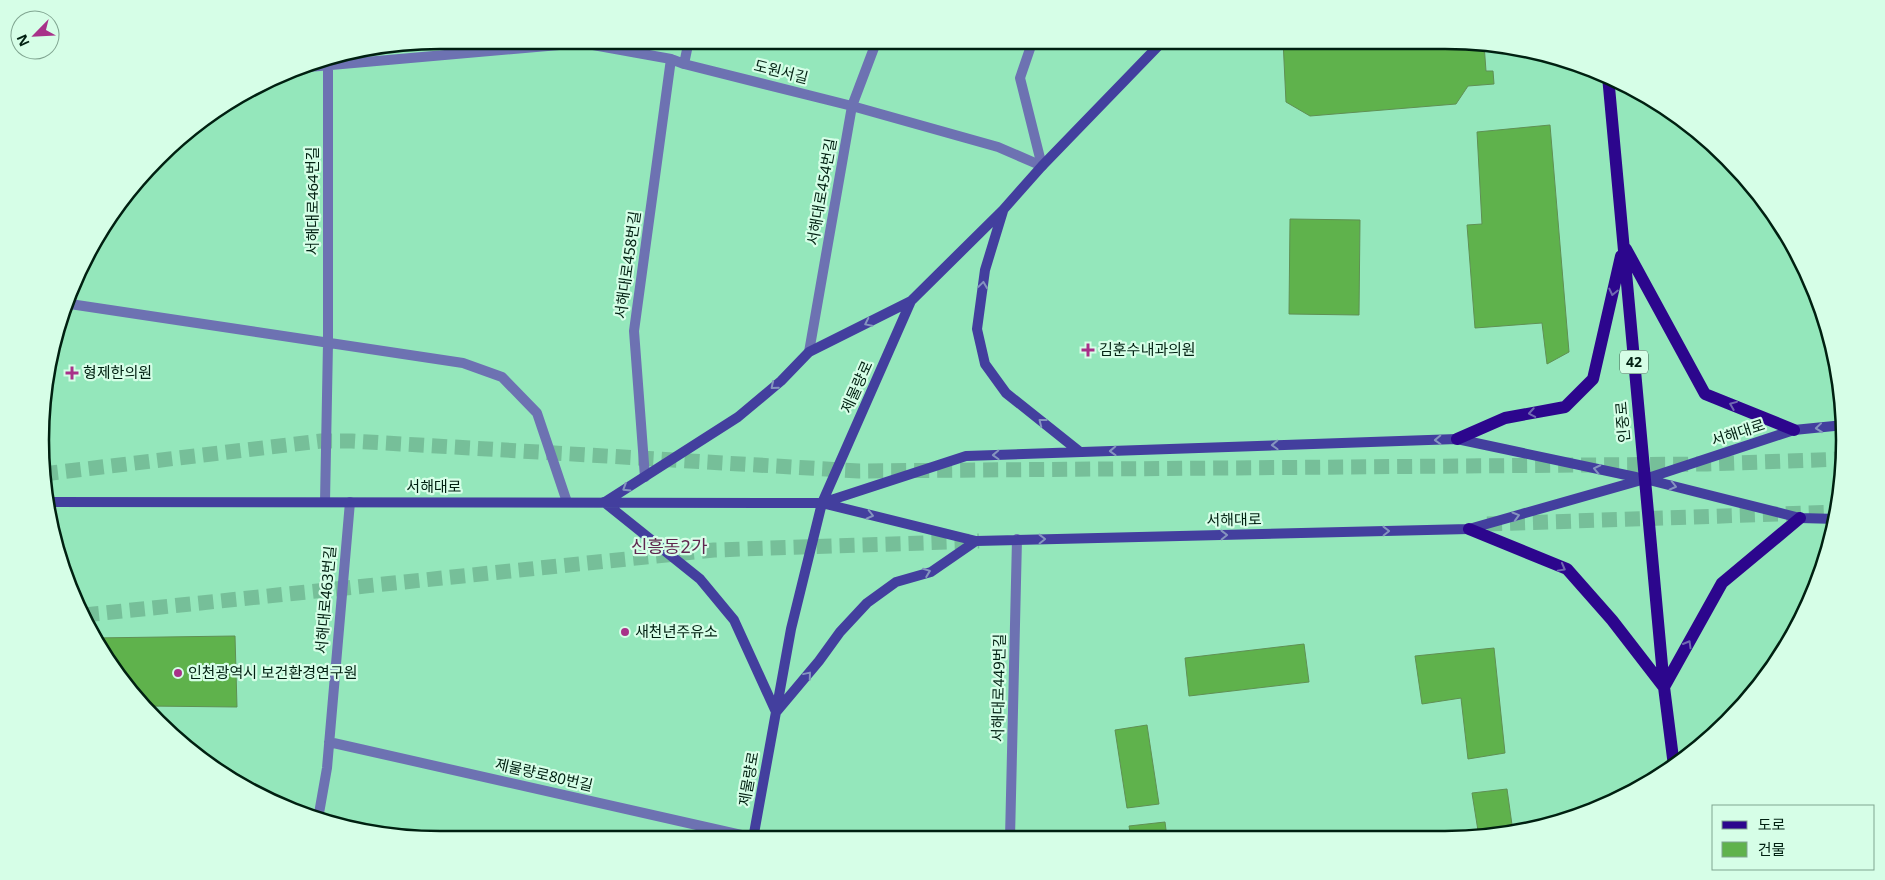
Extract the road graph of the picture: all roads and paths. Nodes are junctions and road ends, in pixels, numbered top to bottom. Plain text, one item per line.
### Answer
1 (480, 49) edge
2 (621, 49) edge
3 (687, 49) edge
4 (873, 49) edge
5 (1030, 49) edge
6 (1155, 49) edge
7 (351, 59) edge
8 (671, 59) junction
9 (684, 64) junction
10 (328, 66) edge
11 (1609, 85) edge
12 (852, 106) junction
13 (1042, 166) junction
14 (1003, 210) junction
15 (1623, 244) junction
16 (911, 302) junction
17 (74, 305) edge
18 (328, 343) junction
19 (809, 352) junction
20 (1835, 426) edge
21 (1794, 430) junction
22 (1457, 439) junction
23 (1080, 452) junction
24 (645, 477) junction
25 (1645, 479) junction
26 (54, 502) edge
27 (324, 502) junction
28 (350, 502) junction
29 (567, 502) junction
30 (604, 502) junction
31 (822, 503) junction
32 (1800, 518) junction
33 (1828, 519) edge
34 (1469, 529) junction
35 (1017, 540) junction
36 (976, 541) junction
37 (1664, 687) junction
38 (776, 712) junction
39 (328, 742) junction
40 (1673, 757) edge
41 (319, 812) edge
42 (720, 831) edge
43 (756, 831) edge
44 (1010, 831) edge

1 - 7 street, 도원서길
2 - 8 street, 도원서길
3 - 9 street
4 - 12 street, 서해대로454번길
5 - 13 street
6 - 13 main road, 제물량로
8 - 9 street, 도원서길
8 - 24 street, 서해대로458번길
9 - 12 street, 도원서길
10 - 18 street, 서해대로464번길
11 - 15 main road, 인중로 / 42
12 - 13 street, 도원서길
12 - 19 street, 서해대로454번길
13 - 14 main road, 제물량로
14 - 16 main road, 제물량로
23 -> 14 main road
21 -> 15 main road
15 -> 22 main road
15 - 25 main road, 인중로 / 42
16 -> 19 main road
16 - 31 main road, 제물량로
17 - 18 street
18 - 27 street, 서해대로464번길
18 - 29 street
19 -> 24 main road
20 -> 21 main road, 서해대로
21 - 25 main road, 서해대로
22 -> 23 main road, 서해대로
25 -> 22 main road, 서해대로
23 -> 31 main road, 서해대로
24 -> 30 main road
25 -> 32 main road, 서해대로
34 -> 25 main road, 서해대로
25 - 37 main road, 인중로 / 42
26 - 27 main road, 서해대로
27 - 28 main road, 서해대로
28 - 29 main road, 서해대로
28 - 39 street, 서해대로463번길
29 - 30 main road, 서해대로
30 - 31 main road, 서해대로
30 - 38 main road
31 -> 36 main road, 서해대로
31 - 38 main road, 제물량로
32 - 33 main road, 서해대로
37 -> 32 main road
35 -> 34 main road, 서해대로
34 -> 37 main road
35 - 36 main road, 서해대로
35 - 44 street, 서해대로449번길
38 -> 36 main road
37 - 40 main road, 인중로 / 42
38 - 43 main road, 제물량로
39 - 41 street, 서해대로463번길
39 - 42 street, 제물량로80번길

